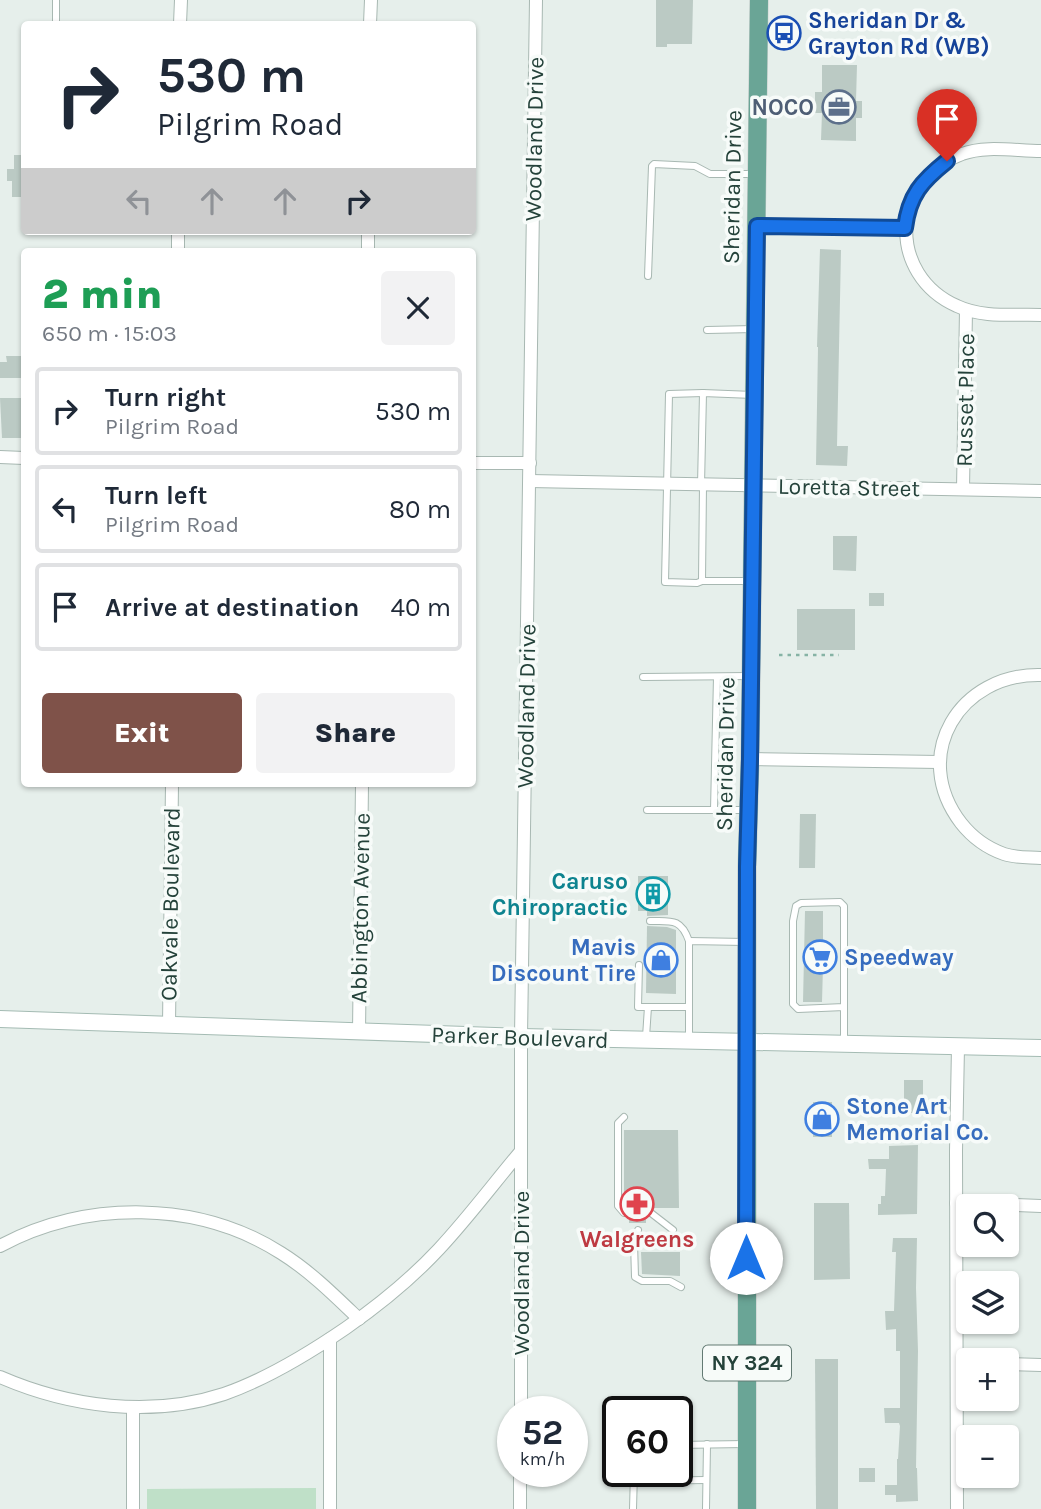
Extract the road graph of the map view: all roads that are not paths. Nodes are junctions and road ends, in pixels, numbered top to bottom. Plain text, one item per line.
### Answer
1 (55, 0) edge
2 (181, 0) edge
3 (370, 0) edge
4 (536, 0) edge
5 (759, 0) edge
6 (55, 21) edge
7 (180, 21) edge
8 (370, 21) edge
9 (1041, 151) edge
10 (757, 174) junction
11 (757, 226) junction
12 (905, 228) junction
13 (648, 276) dead end
14 (966, 310) junction
15 (1041, 315) edge
16 (755, 329) junction
17 (707, 330) dead end
18 (703, 393) junction
19 (755, 395) junction
20 (0, 457) edge
21 (21, 458) edge
22 (476, 463) edge
23 (530, 463) junction
24 (530, 481) junction
25 (667, 484) junction
26 (702, 485) junction
27 (753, 486) junction
28 (963, 489) junction
29 (1041, 491) edge
30 (702, 581) junction
31 (752, 581) junction
32 (1041, 675) edge
33 (751, 676) junction
34 (643, 677) dead end
35 (717, 677) junction
36 (750, 759) junction
37 (939, 762) junction
38 (172, 787) edge
39 (362, 787) edge
40 (647, 810) dead end
41 (713, 810) junction
42 (748, 810) junction
43 (1041, 858) edge
44 (650, 921) dead end
45 (689, 941) junction
46 (747, 942) junction
47 (639, 965) dead end
48 (648, 1007) junction
49 (689, 1007) junction
50 (844, 1007) junction
51 (0, 1019) edge
52 (169, 1025) junction
53 (359, 1032) junction
54 (521, 1037) junction
55 (646, 1040) junction
56 (689, 1041) junction
57 (747, 1043) junction
58 (844, 1045) junction
59 (958, 1047) junction
60 (1041, 1048) edge
61 (624, 1117) dead end
62 (521, 1151) junction
63 (957, 1194) edge
64 (1019, 1205) edge
65 (1041, 1206) edge
66 (629, 1213) dead end
67 (646, 1213) dead end
68 (638, 1230) dead end
69 (673, 1230) dead end
70 (0, 1246) edge
71 (959, 1257) edge
72 (681, 1287) dead end
73 (359, 1319) junction
74 (330, 1339) junction
75 (962, 1348) edge
76 (1019, 1364) edge
77 (1041, 1365) edge
78 (0, 1377) edge
79 (520, 1396) edge
80 (133, 1407) junction
81 (960, 1411) edge
82 (693, 1444) edge
83 (707, 1444) junction
84 (747, 1444) junction
85 (693, 1480) edge
86 (706, 1480) junction
87 (520, 1487) edge
88 (634, 1487) edge
89 (133, 1509) edge
90 (330, 1509) edge
91 (520, 1509) edge
92 (633, 1509) edge
93 (706, 1509) edge
94 (747, 1509) edge
95 (957, 1509) edge

1 - 6 lane
2 - 7 street
3 - 8 street
4 - 23 street, Woodland Drive
5 - 10 main road, Sheridan Drive / NY 324
9 - 12 street
10 - 11 main road, Sheridan Drive / NY 324
10 - 13 lane
11 - 12 street
11 - 16 main road, Sheridan Drive / NY 324
12 - 14 street
14 - 15 street
14 - 28 street, Russet Place
16 - 17 lane
16 - 19 main road, Sheridan Drive / NY 324
18 - 19 lane
18 - 25 lane
18 - 26 lane
19 - 27 main road, Sheridan Drive / NY 324
20 - 21 street
22 - 23 street
23 - 24 street, Woodland Drive
24 - 25 street, Loretta Street
24 - 54 street, Woodland Drive
25 - 26 street, Loretta Street
25 - 30 lane
26 - 27 street, Loretta Street
26 - 30 lane
27 - 28 street, Loretta Street
27 - 31 main road, Sheridan Drive / NY 324
28 - 29 street, Loretta Street
30 - 31 lane
31 - 33 main road, Sheridan Drive / NY 324
32 - 37 street
33 - 35 lane
33 - 36 main road, Sheridan Drive / NY 324
34 - 35 lane
35 - 41 lane
36 - 37 street
36 - 42 main road, Sheridan Drive / NY 324
37 - 43 street
38 - 52 street, Oakvale Boulevard
39 - 53 street, Abbington Avenue
40 - 41 lane
41 - 42 lane
42 - 46 main road, Sheridan Drive / NY 324
44 - 45 lane
45 - 46 lane
45 - 49 lane
46 - 57 main road, Sheridan Drive / NY 324
47 - 48 lane
48 - 49 lane
48 - 55 lane
49 - 56 lane
50 - 50 lane
50 - 58 lane
51 - 52 street, Parker Boulevard
52 - 53 street, Parker Boulevard
53 - 54 street, Parker Boulevard
54 - 55 street, Parker Boulevard
54 - 62 street, Woodland Drive
55 - 56 street, Parker Boulevard
56 - 57 street, Parker Boulevard
57 - 58 street, Parker Boulevard
57 - 84 main road, Sheridan Drive / NY 324
58 - 59 street, Parker Boulevard
59 - 60 street, Parker Boulevard
59 - 63 street
61 - 66 lane
62 - 73 street
62 - 79 street, Woodland Drive
64 - 65 street
67 - 69 lane
68 - 72 lane
70 - 73 street
71 - 75 street
73 - 74 street
74 - 80 street
74 - 90 street
76 - 77 street
78 - 80 street
80 - 89 street
81 - 95 street
82 - 83 lane
83 - 84 lane
83 - 86 lane
84 - 94 main road, Sheridan Drive / NY 324
85 - 86 lane
86 - 93 lane
87 - 91 street
88 - 92 lane

